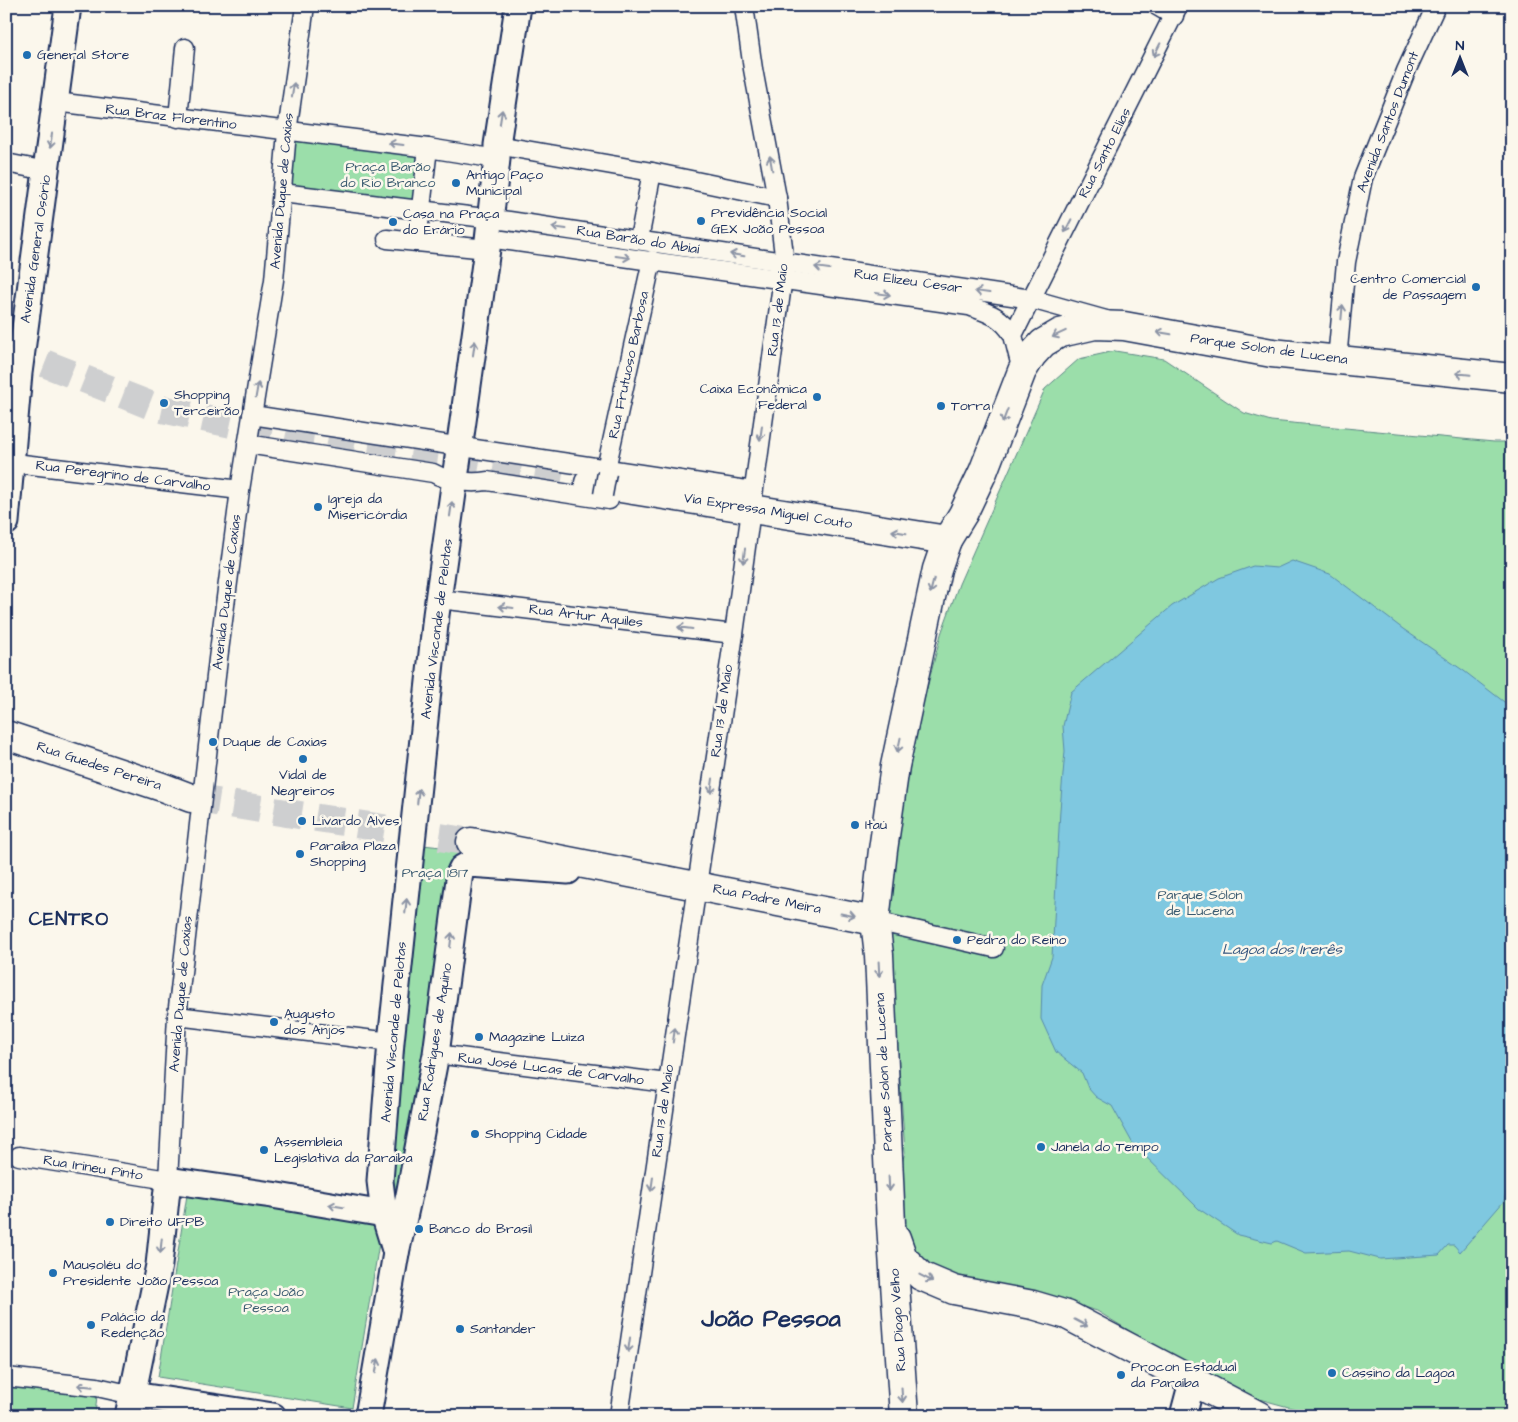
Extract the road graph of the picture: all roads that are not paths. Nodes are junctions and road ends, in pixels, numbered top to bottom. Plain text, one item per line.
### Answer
1 (68, 6) edge
2 (305, 6) edge
3 (518, 6) edge
4 (744, 6) edge
5 (1157, 6) edge
6 (1436, 6) edge
7 (1176, 11) edge
8 (185, 48) dead end
9 (56, 102) junction
10 (178, 118) junction
11 (287, 132) junction
12 (428, 148) junction
13 (497, 152) junction
14 (6, 163) edge
15 (47, 171) junction
16 (652, 172) junction
17 (282, 193) junction
18 (777, 198) junction
19 (421, 210) junction
20 (489, 235) junction
21 (387, 239) dead end
22 (639, 239) junction
23 (417, 242) junction
24 (652, 260) junction
25 (785, 263) junction
26 (783, 280) junction
27 (1031, 299) junction
28 (1124, 326) junction
29 (1013, 335) junction
30 (1337, 360) junction
31 (1022, 371) junction
32 (1511, 379) edge
33 (252, 415) junction
34 (356, 431) junction
35 (247, 444) junction
36 (460, 446) junction
37 (352, 460) junction
38 (9, 462) edge
39 (459, 476) junction
40 (601, 480) junction
41 (240, 490) junction
42 (751, 507) junction
43 (6, 522) edge
44 (947, 540) junction
45 (439, 599) junction
46 (734, 634) junction
47 (6, 735) edge
48 (191, 798) tunnel mouth
49 (470, 853) joint
50 (697, 886) junction
51 (875, 921) junction
52 (994, 948) dead end
53 (177, 1016) junction
54 (392, 1042) junction
55 (436, 1054) junction
56 (667, 1084) junction
57 (19, 1156) dead end
58 (168, 1180) junction
59 (384, 1214) junction
60 (891, 1224) junction
61 (396, 1253) junction
62 (6, 1377) edge
63 (1192, 1382) junction
64 (130, 1405) edge
65 (371, 1415) edge
66 (272, 1416) edge
67 (619, 1416) edge
68 (904, 1416) edge
69 (1183, 1416) edge
70 (1259, 1416) edge

1 - 9 street, Avenida General Osório
11 -> 2 street, Avenida Duque de Caxias
13 -> 3 street, Avenida Visconde de Pelotas
18 -> 4 street, Rua 13 de Maio
5 - 7 street
30 -> 6 street, Avenida Santos Dumont
7 -> 27 street, Rua Santo Elias
8 - 10 street
9 - 10 street, Rua Braz Florentino
9 -> 15 street, Avenida General Osório
10 - 11 street, Rua Braz Florentino
12 -> 11 street
11 - 17 street, Avenida Duque de Caxias
12 - 13 street
12 - 19 street
13 - 16 street
13 - 20 street, Avenida Visconde de Pelotas
14 - 15 street
15 - 38 street, Avenida General Osório
16 - 18 street
16 - 22 street
17 - 19 street
33 -> 17 street, Avenida Duque de Caxias
18 - 25 street, Rua 13 de Maio
19 - 20 street
19 - 23 street
22 -> 20 street, Rua Barão do Abiaí
20 - 23 street
20 -> 24 street, Rua Barão do Abiaí
36 -> 20 street, Avenida Visconde de Pelotas
21 - 23 street
25 -> 22 street, Rua Barão do Abiaí
24 - 26 street, Rua Barão do Abiaí
24 - 40 street, Rua Frutuoso Barbosa
25 - 26 street, Rua 13 de Maio
27 -> 25 street, Rua Elizeu Cesar
26 -> 29 street, Rua Elizeu Cesar
26 -> 42 street, Rua 13 de Maio
27 - 28 street, Parque Solon de Lucena
27 - 29 street
30 -> 28 main road, Parque Solon de Lucena
28 -> 31 main road
29 - 31 street
32 -> 30 main road, Parque Solon de Lucena
31 -> 44 main road
33 - 34 street
33 - 35 street, Avenida Duque de Caxias
34 - 36 street
34 - 37 street
35 - 37 street
35 - 41 street, Avenida Duque de Caxias
36 - 39 street, Avenida Visconde de Pelotas
36 - 40 street
37 - 39 street
38 - 41 street, Rua Peregrino de Carvalho
38 - 43 street, Avenida General Osório
39 - 42 street
45 -> 39 street, Avenida Visconde de Pelotas
40 - 42 main road, Via Expressa Miguel Couto
41 - 53 street, Avenida Duque de Caxias
44 -> 42 main road, Via Expressa Miguel Couto
42 -> 46 street, Rua 13 de Maio
44 -> 51 main road
46 -> 45 street, Rua Artur Aquiles
54 -> 45 street, Avenida Visconde de Pelotas
46 -> 50 street, Rua 13 de Maio
47 - 48 main road, Rua Guedes Pereira
49 - 50 main road, Rua Padre Meira
55 -> 49 street, Rua Rodrigues de Aquino
50 -> 51 main road, Rua Padre Meira
56 -> 50 street, Rua 13 de Maio
51 - 52 street
51 -> 60 main road, Parque Solon de Lucena
53 - 54 street
53 - 58 street, Avenida Duque de Caxias
54 - 59 street, Avenida Visconde de Pelotas
55 - 56 street, Rua José Lucas de Carvalho
55 - 61 street, Rua Rodrigues de Aquino
56 -> 67 street, Rua 13 de Maio
57 - 58 street, Rua Irineu Pinto
59 -> 58 street
58 -> 64 street
59 - 61 street, Avenida Visconde de Pelotas
60 -> 63 main road
60 -> 68 main road, Rua Diogo Velho
65 -> 61 street
64 -> 62 street
63 - 69 street
63 - 70 main road
64 - 66 street

